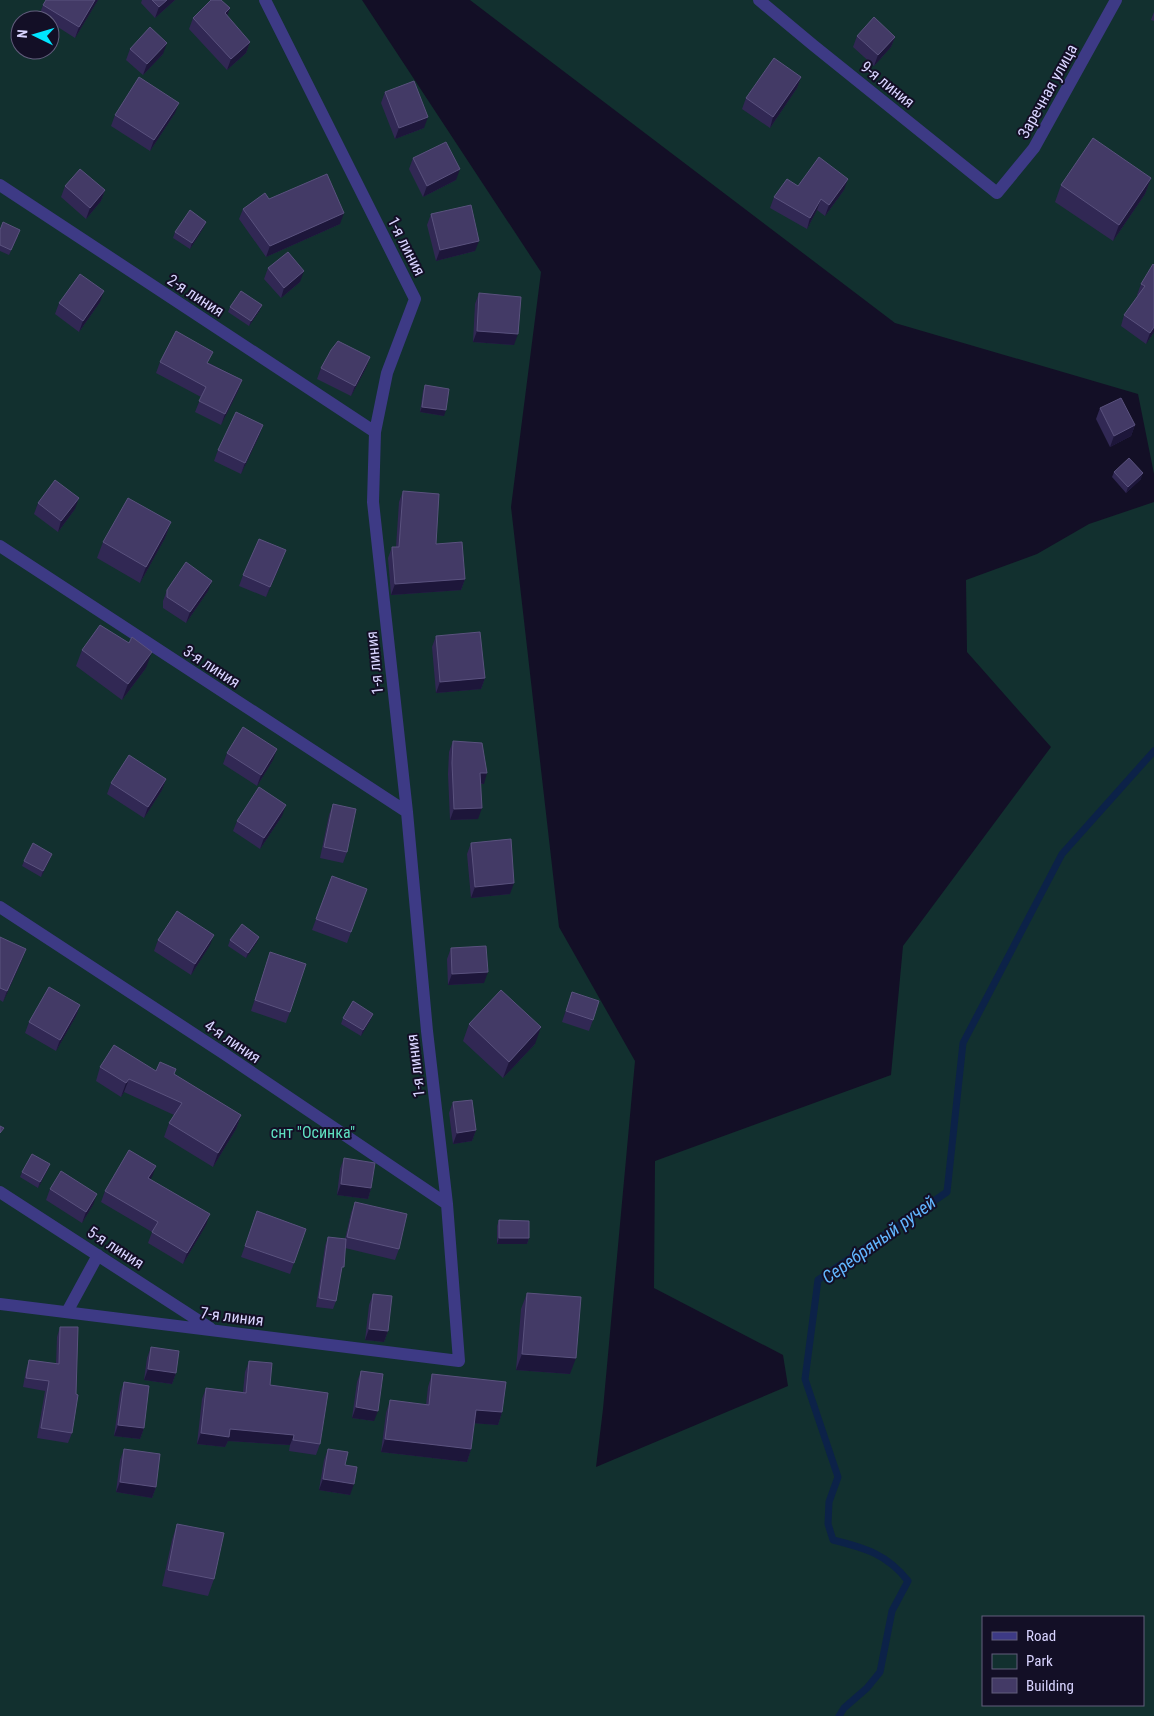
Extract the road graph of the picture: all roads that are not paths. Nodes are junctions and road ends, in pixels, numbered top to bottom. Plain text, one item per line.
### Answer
1 (265, 0) edge
2 (759, 0) edge
3 (1116, 0) edge
4 (0, 185) edge
5 (997, 193) joint
6 (375, 432) junction
7 (0, 546) edge
8 (406, 812) junction
9 (0, 907) edge
10 (0, 1192) edge
11 (447, 1204) junction
12 (98, 1255) junction
13 (0, 1304) edge
14 (67, 1312) junction
15 (213, 1330) junction
16 (460, 1361) joint

1 - 6 street, 1-я линия
2 - 5 street, 9-я линия
3 - 5 street, Заречная улица
4 - 6 street, 2-я линия
6 - 8 street, 1-я линия
7 - 8 street, 3-я линия
8 - 11 street, 1-я линия
9 - 11 street, 4-я линия
10 - 12 street, 5-я линия
11 - 16 street, 1-я линия
12 - 14 street
12 - 15 street, 5-я линия
13 - 14 street, 7-я линия
14 - 15 street, 7-я линия
15 - 16 street, 7-я линия

